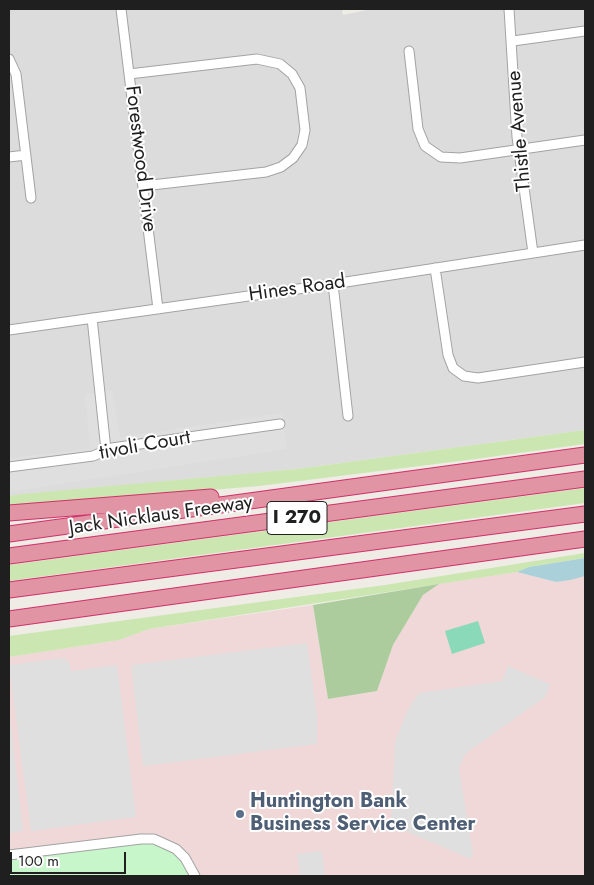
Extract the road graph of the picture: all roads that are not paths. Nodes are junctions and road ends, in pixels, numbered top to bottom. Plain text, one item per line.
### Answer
1 (121, 9) edge
2 (509, 9) edge
3 (585, 31) edge
4 (512, 41) junction
5 (409, 51) dead end
6 (9, 59) edge
7 (129, 74) junction
8 (585, 140) edge
9 (519, 150) junction
10 (26, 155) junction
11 (9, 157) edge
12 (143, 186) junction
13 (32, 198) dead end
14 (585, 246) edge
15 (534, 253) junction
16 (435, 268) junction
17 (333, 284) junction
18 (158, 309) junction
19 (92, 318) junction
20 (9, 330) edge
21 (585, 362) edge
22 (348, 416) dead end
23 (280, 424) dead end
24 (106, 450) junction
25 (585, 455) edge
26 (9, 467) edge
27 (585, 479) edge
28 (327, 490) junction
29 (9, 512) edge
30 (585, 514) edge
31 (9, 534) edge
32 (585, 539) edge
33 (9, 556) edge
34 (426, 563) junction
35 (9, 590) edge
36 (9, 619) edge
37 (9, 628) edge
38 (9, 855) edge
39 (195, 876) edge

1 - 7 street, Forestwood Drive
2 - 4 street, Thistle Avenue
3 - 4 street
4 - 9 street, Thistle Avenue
5 - 9 street
6 - 10 street
7 - 12 street, Forestwood Drive
7 - 12 street
8 - 9 street
9 - 15 street, Thistle Avenue
10 - 11 street
10 - 13 street
12 - 18 street, Forestwood Drive
14 - 15 street, Hines Road
15 - 16 street, Hines Road
16 - 17 street, Hines Road
16 - 21 street
17 - 18 street, Hines Road
17 - 22 street
18 - 19 street, Hines Road
19 - 20 street, Hines Road
19 - 24 street, tivoli Court
23 - 24 street, tivoli Court
24 - 26 street, tivoli Court
25 - 28 highway
27 - 33 highway, Jack Nicklaus Freeway / I 270
28 - 29 highway
28 - 31 highway
30 - 35 highway, I 270
32 - 34 highway
34 - 36 highway
34 - 37 highway
38 - 39 street

